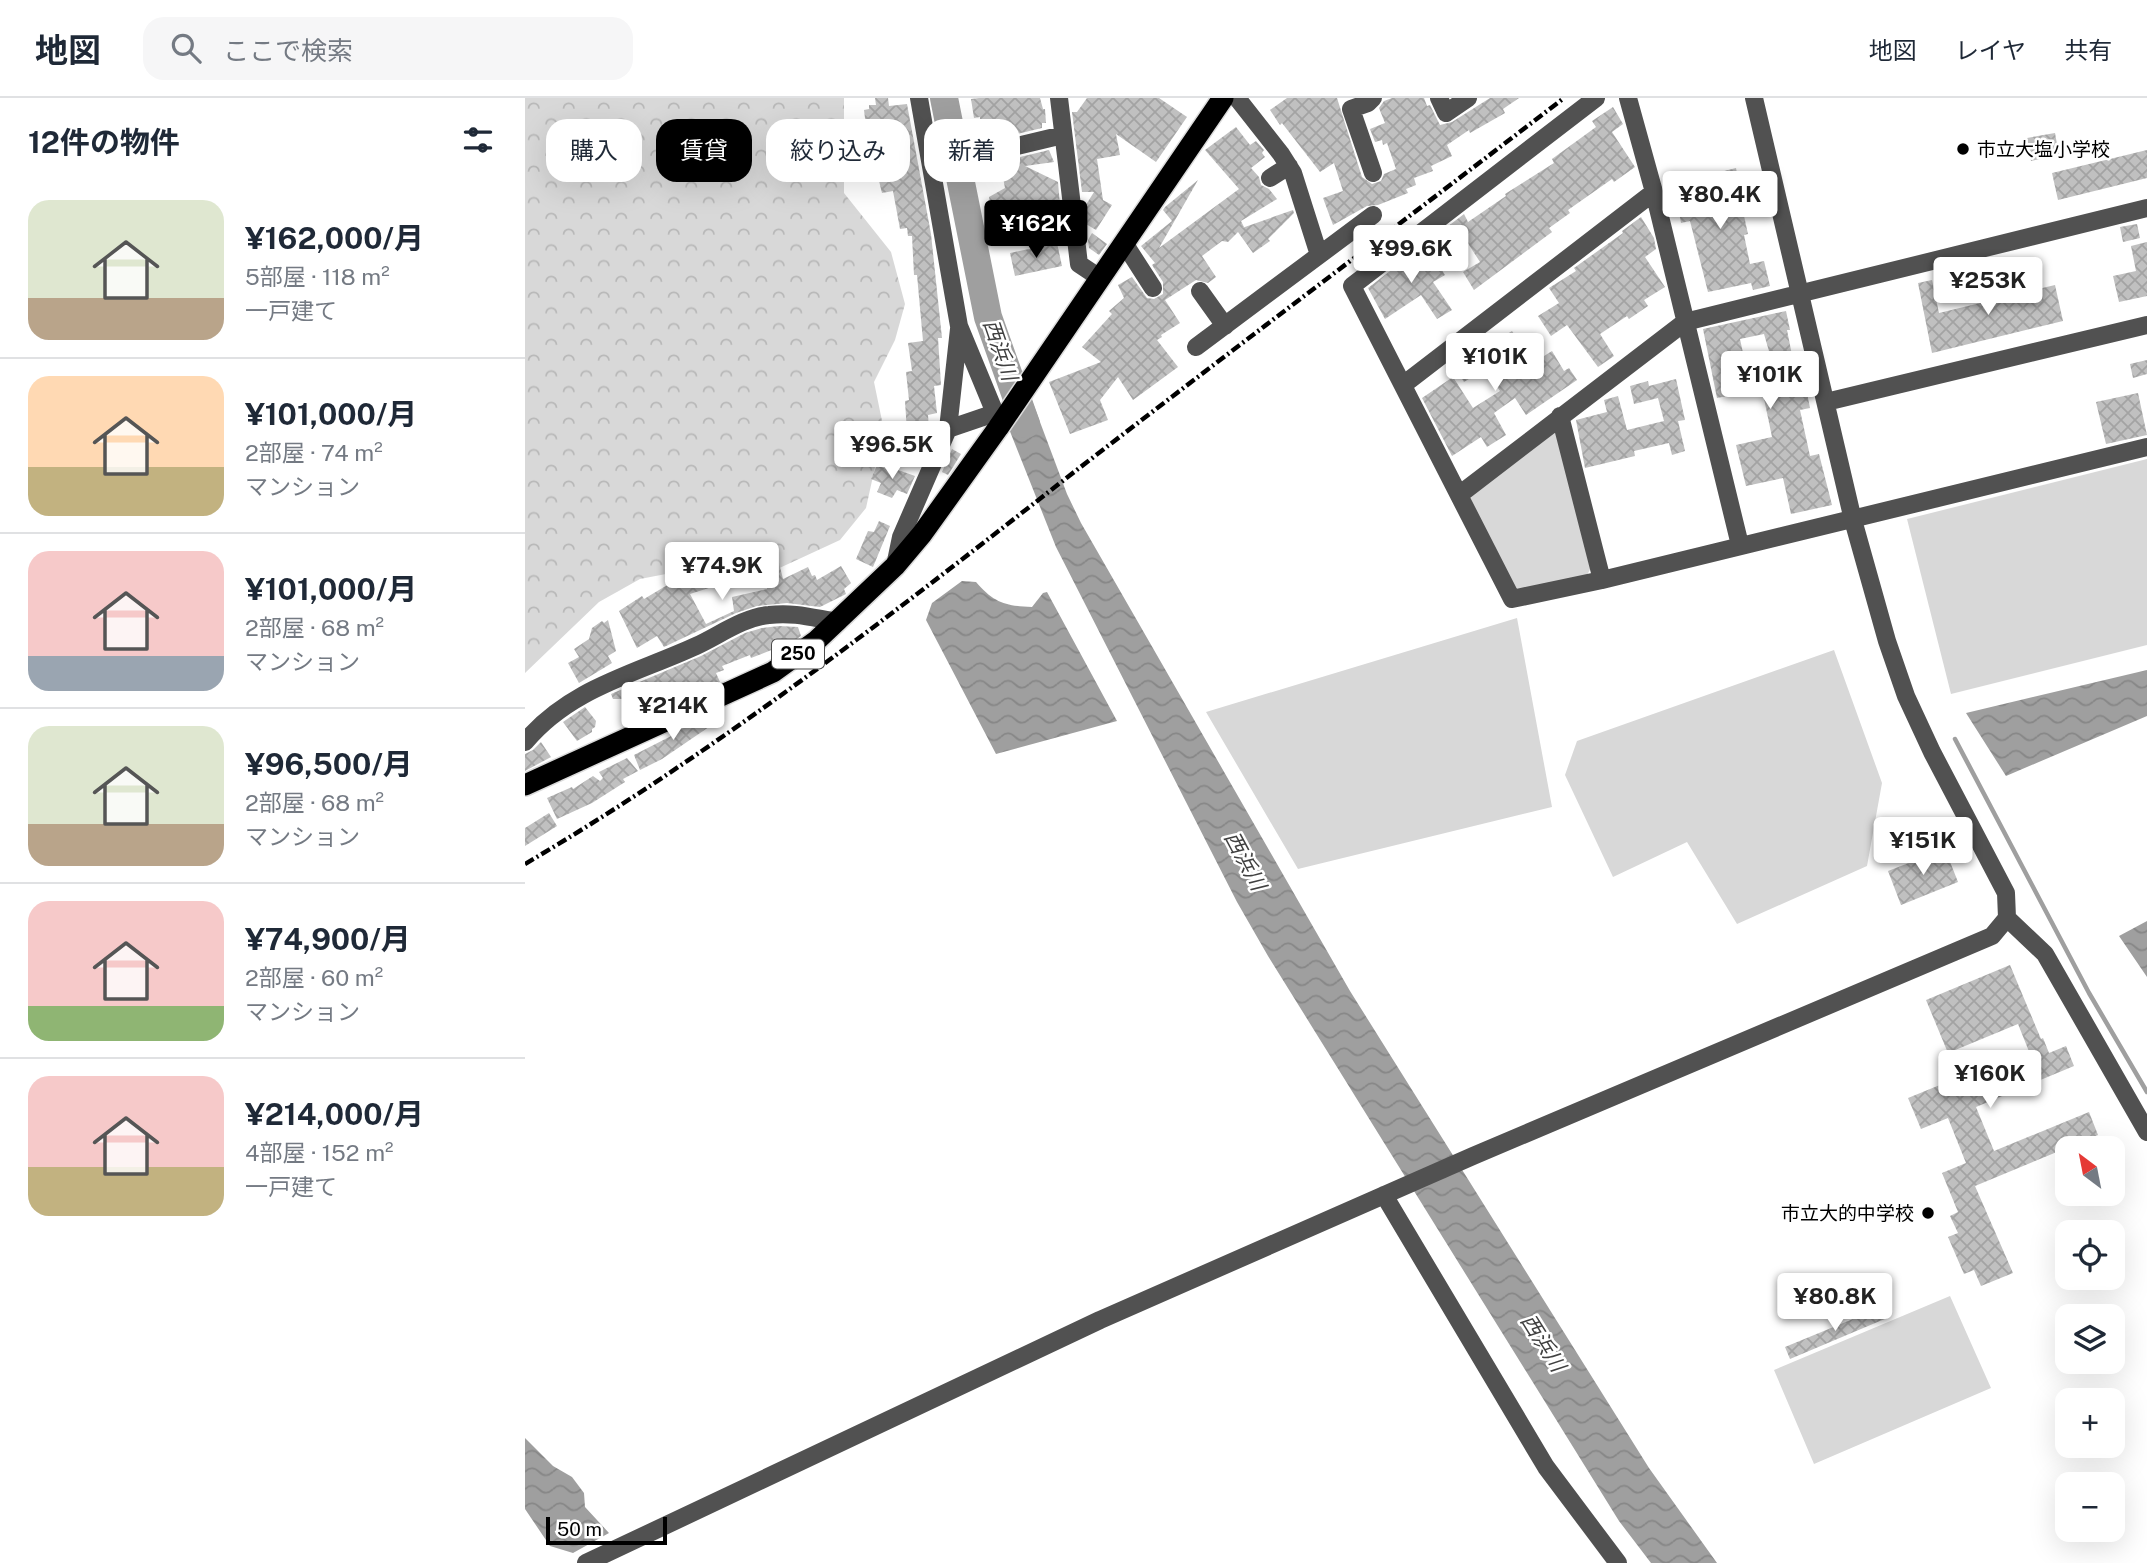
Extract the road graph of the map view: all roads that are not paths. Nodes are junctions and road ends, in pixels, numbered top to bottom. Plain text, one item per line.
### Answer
1 (919, 98) edge
2 (1059, 98) edge
3 (1223, 98) edge
4 (1237, 98) edge
5 (1373, 98) edge
6 (1439, 98) edge
7 (1468, 98) edge
8 (1597, 98) edge
9 (1628, 98) edge
10 (1754, 98) edge
11 (1063, 135) junction
12 (1020, 145) edge
13 (1375, 162) dead end
14 (1289, 166) junction
15 (1271, 178) dead end
16 (1654, 192) junction
17 (2147, 208) edge
18 (1373, 215) dead end
19 (1124, 243) junction
20 (1319, 255) junction
21 (1100, 278) junction
22 (1153, 288) dead end
23 (1201, 292) dead end
24 (1800, 295) junction
25 (1685, 322) junction
26 (2147, 325) edge
27 (959, 326) junction
28 (1224, 326) junction
29 (1196, 348) dead end
30 (1403, 385) junction
31 (1826, 402) junction
32 (1560, 416) junction
33 (996, 420) junction
34 (948, 429) junction
35 (2147, 447) edge
36 (1459, 495) junction
37 (1853, 520) junction
38 (1740, 545) junction
39 (895, 566) junction
40 (1602, 580) junction
41 (838, 622) junction
42 (525, 742) edge
43 (525, 785) edge
44 (2007, 918) junction
45 (2147, 1132) edge
46 (1390, 1192) junction
47 (586, 1563) edge
48 (1618, 1563) edge

1 - 27 street
2 - 11 street
3 - 19 highway, 250
4 - 14 street
5 - 13 street
6 - 7 street
8 - 30 street
9 - 16 street
10 - 24 street
11 - 12 street
11 - 21 street
14 - 15 street
14 - 20 street
16 - 25 street
16 - 30 street
17 - 24 street
18 - 20 street
19 - 21 highway, 250
19 - 22 street
20 - 28 street
21 - 33 highway, 250
23 - 28 street
24 - 25 street
24 - 31 street
25 - 32 street
25 - 38 street
26 - 31 street
27 - 33 street
27 - 34 street
28 - 29 street
30 - 36 street
31 - 37 street
32 - 36 street
32 - 40 street
33 - 34 street
33 - 39 highway, 250
34 - 39 street
35 - 37 street
36 - 40 street
37 - 38 street
37 - 44 street
38 - 40 street
39 - 41 highway, 250
41 - 42 street
41 - 43 highway, 250
44 - 45 street
44 - 46 street
46 - 47 street
46 - 48 street

